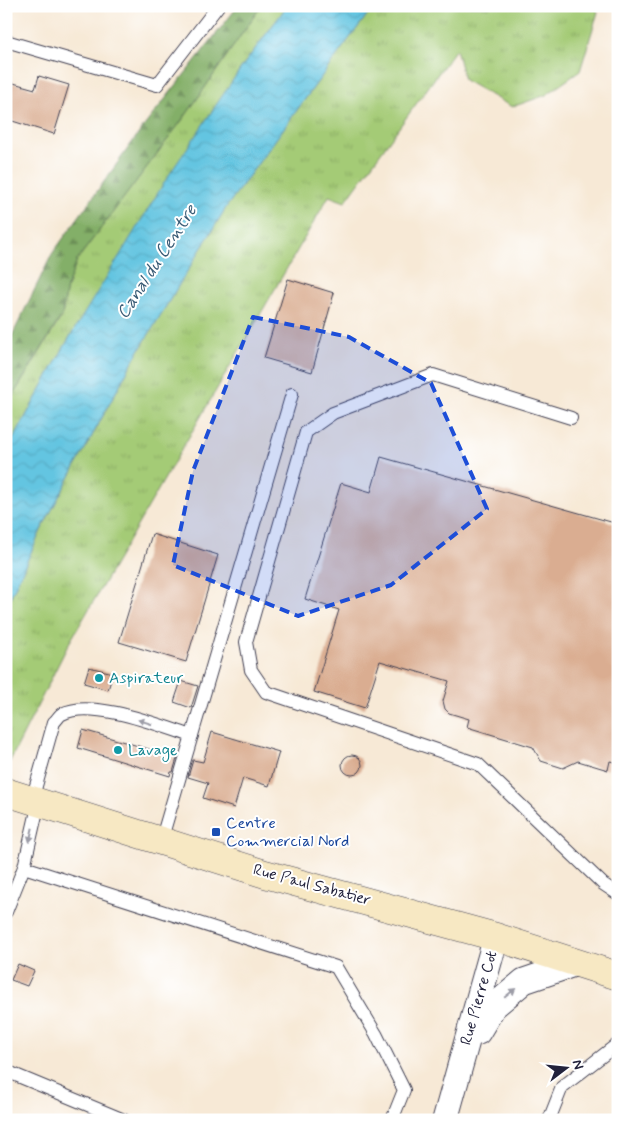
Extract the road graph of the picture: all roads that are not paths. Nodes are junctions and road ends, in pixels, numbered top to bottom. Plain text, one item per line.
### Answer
1 (218, 6) edge
2 (6, 41) edge
3 (292, 394) dead end
4 (570, 418) dead end
5 (192, 736) junction
6 (6, 792) edge
7 (35, 801) junction
8 (161, 841) junction
9 (24, 868) junction
10 (618, 894) edge
11 (6, 912) edge
12 (496, 937) junction
13 (577, 963) junction
14 (618, 976) edge
15 (618, 1046) edge
16 (462, 1060) junction
17 (6, 1071) edge
18 (124, 1120) edge
19 (392, 1120) edge
20 (445, 1120) edge
21 (549, 1120) edge

1 - 2 lane
3 - 5 lane
4 - 10 lane
5 -> 7 lane
5 - 8 lane
6 - 7 main road, Rue Paul Sabatier
7 - 8 main road, Rue Paul Sabatier
7 -> 9 lane
8 - 12 main road, Rue Paul Sabatier
9 - 11 lane
9 - 19 lane
12 - 13 main road, Rue Paul Sabatier
12 - 16 street, Rue Pierre Cot
13 - 14 main road, Rue Paul Sabatier
16 -> 13 street, Rue Pierre Cot
15 - 21 lane
16 - 20 street, Rue Pierre Cot
17 - 18 lane

